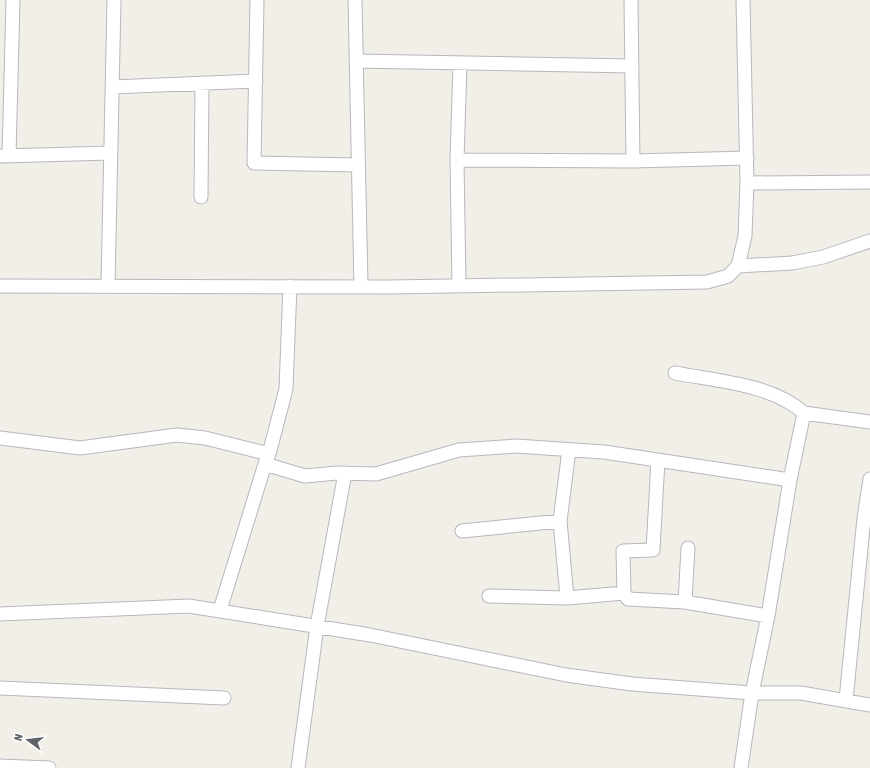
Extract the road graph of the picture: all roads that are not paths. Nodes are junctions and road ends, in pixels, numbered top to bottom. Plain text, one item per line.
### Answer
1 (13, 0) edge
2 (114, 0) edge
3 (257, 0) edge
4 (355, 0) edge
5 (631, 0) edge
6 (743, 0) edge
7 (356, 61) junction
8 (460, 63) junction
9 (632, 66) junction
10 (6, 77) edge
11 (256, 81) junction
12 (202, 83) junction
13 (112, 87) junction
14 (111, 153) junction
15 (5, 156) edge
16 (747, 158) junction
17 (457, 160) junction
18 (633, 161) junction
19 (358, 166) junction
20 (870, 182) edge
21 (747, 183) junction
22 (201, 197) dead end
23 (870, 241) edge
24 (738, 266) junction
25 (108, 285) junction
26 (0, 286) edge
27 (290, 286) junction
28 (459, 286) junction
29 (361, 287) junction
30 (675, 373) dead end
31 (804, 413) junction
32 (870, 422) edge
33 (0, 438) edge
34 (569, 450) junction
35 (267, 459) junction
36 (658, 460) junction
37 (345, 474) junction
38 (870, 479) edge
39 (790, 480) junction
40 (560, 521) junction
41 (462, 531) dead end
42 (688, 548) dead end
43 (624, 593) junction
44 (489, 596) dead end
45 (566, 598) junction
46 (685, 602) junction
47 (220, 610) junction
48 (0, 614) edge
49 (768, 616) junction
50 (317, 626) junction
51 (0, 688) edge
52 (752, 693) junction
53 (224, 698) dead end
54 (846, 700) junction
55 (870, 705) edge
56 (0, 766) edge
57 (50, 768) edge
58 (298, 768) edge
59 (741, 768) edge

1 - 10 street
2 - 13 street
3 - 11 street
4 - 7 street
5 - 9 street
6 - 16 street
7 - 8 street
7 - 19 street
8 - 9 street
8 - 17 street
9 - 18 street
10 - 15 street
11 - 12 street
11 - 19 street
12 - 13 street
12 - 22 street
13 - 14 street
14 - 15 street
14 - 25 street
16 - 18 street
16 - 21 street
17 - 18 street
17 - 28 street
19 - 29 street
20 - 21 street
21 - 24 street
23 - 24 street
24 - 28 street
25 - 26 street
25 - 27 street
27 - 29 street
27 - 35 street
28 - 29 street
30 - 31 street
31 - 32 street
31 - 39 street
33 - 35 street
34 - 36 street
34 - 37 street
34 - 40 street
35 - 37 street
35 - 47 street
36 - 39 street
36 - 43 street
37 - 50 street
38 - 54 street
39 - 49 street
40 - 41 street
40 - 45 street
42 - 46 street
43 - 45 street
43 - 46 street
44 - 45 street
46 - 49 street
47 - 48 street
47 - 50 street
49 - 52 street
50 - 52 street
50 - 58 street
51 - 53 street
52 - 54 street
52 - 59 street
54 - 55 street
56 - 57 street

